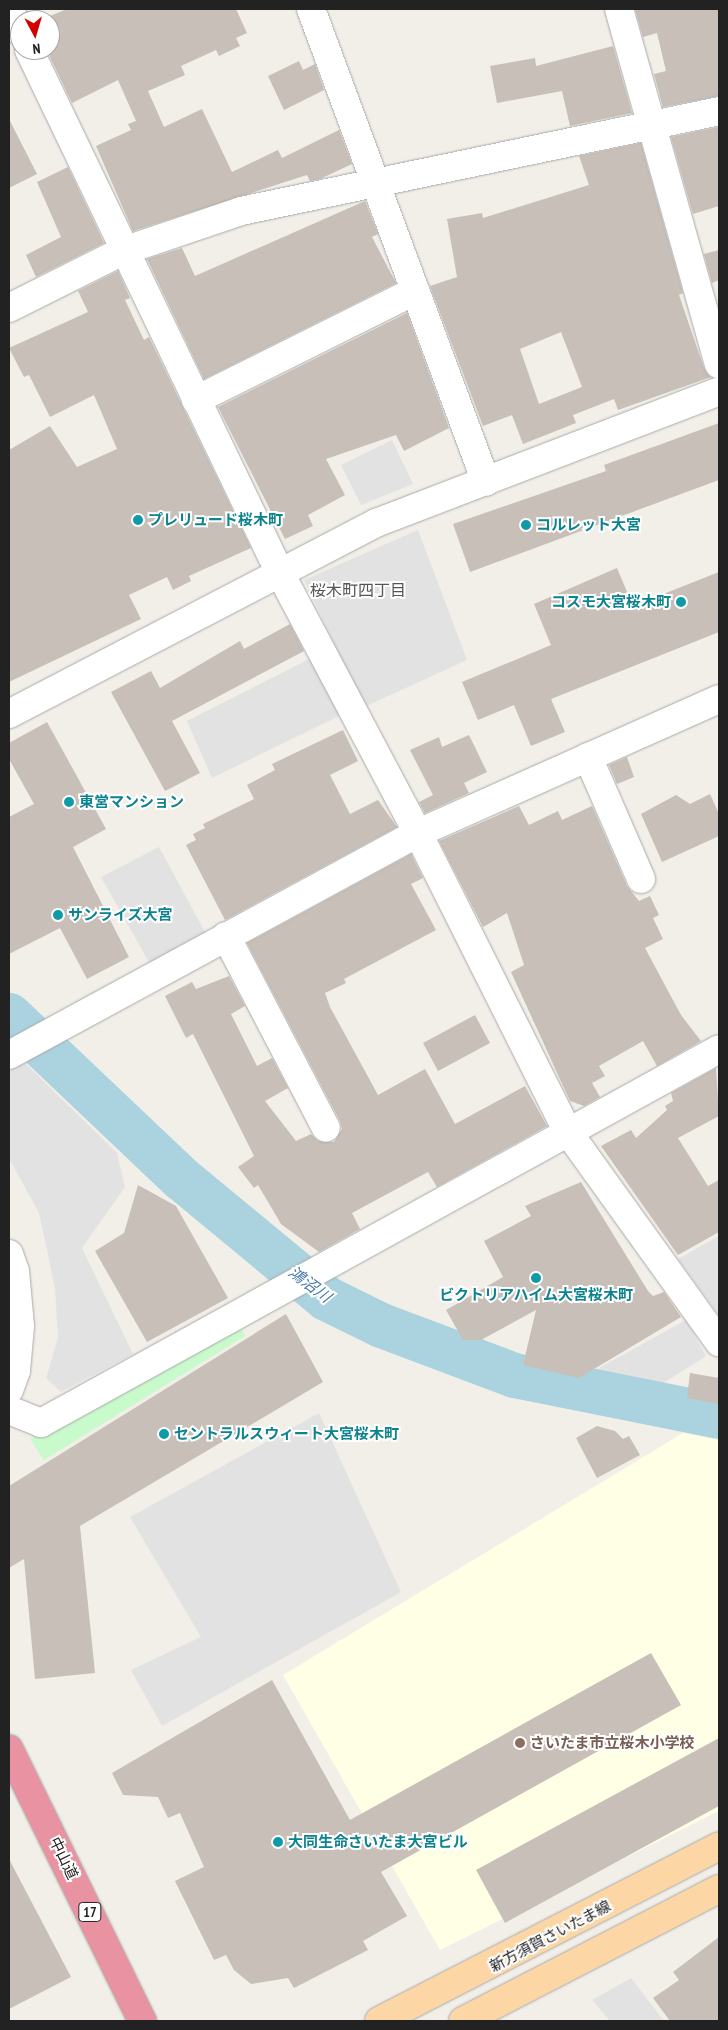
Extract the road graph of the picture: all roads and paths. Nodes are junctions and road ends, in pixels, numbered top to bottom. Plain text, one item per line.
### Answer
1 (311, 9) edge
2 (619, 9) edge
3 (33, 60) edge
4 (719, 111) edge
5 (651, 126) junction
6 (374, 180) junction
7 (123, 251) junction
8 (415, 291) junction
9 (9, 308) edge
10 (719, 364) edge
11 (719, 392) edge
12 (196, 400) junction
13 (486, 482) junction
14 (279, 571) junction
15 (719, 698) edge
16 (9, 714) edge
17 (588, 757) junction
18 (418, 833) junction
19 (641, 879) dead end
20 (226, 936) junction
21 (719, 1049) edge
22 (15, 1052) edge
23 (326, 1128) dead end
24 (568, 1132) junction
25 (9, 1254) edge
26 (719, 1342) edge
27 (9, 1390) edge
28 (9, 1410) edge
29 (9, 1749) edge
30 (719, 1846) edge
31 (719, 1889) edge
32 (142, 2021) edge
33 (379, 2021) edge
34 (463, 2021) edge

1 - 6 street
2 - 5 street
3 - 7 street
4 - 5 street
5 - 6 street
5 - 10 street
6 - 7 street
6 - 8 street
7 - 9 street
7 - 12 street
8 - 12 street
8 - 13 street
11 - 13 street
12 - 14 street
13 - 14 street
14 - 16 street
14 - 18 street
15 - 17 street
17 - 18 street
17 - 19 street
18 - 20 street
18 - 24 street
20 - 22 street
20 - 23 street
21 - 24 street
24 - 26 street
24 - 28 street
25 - 27 street
29 - 32 highway, 中山道 / 17
30 - 33 main road, 新方須賀さいたま線
31 - 34 main road

